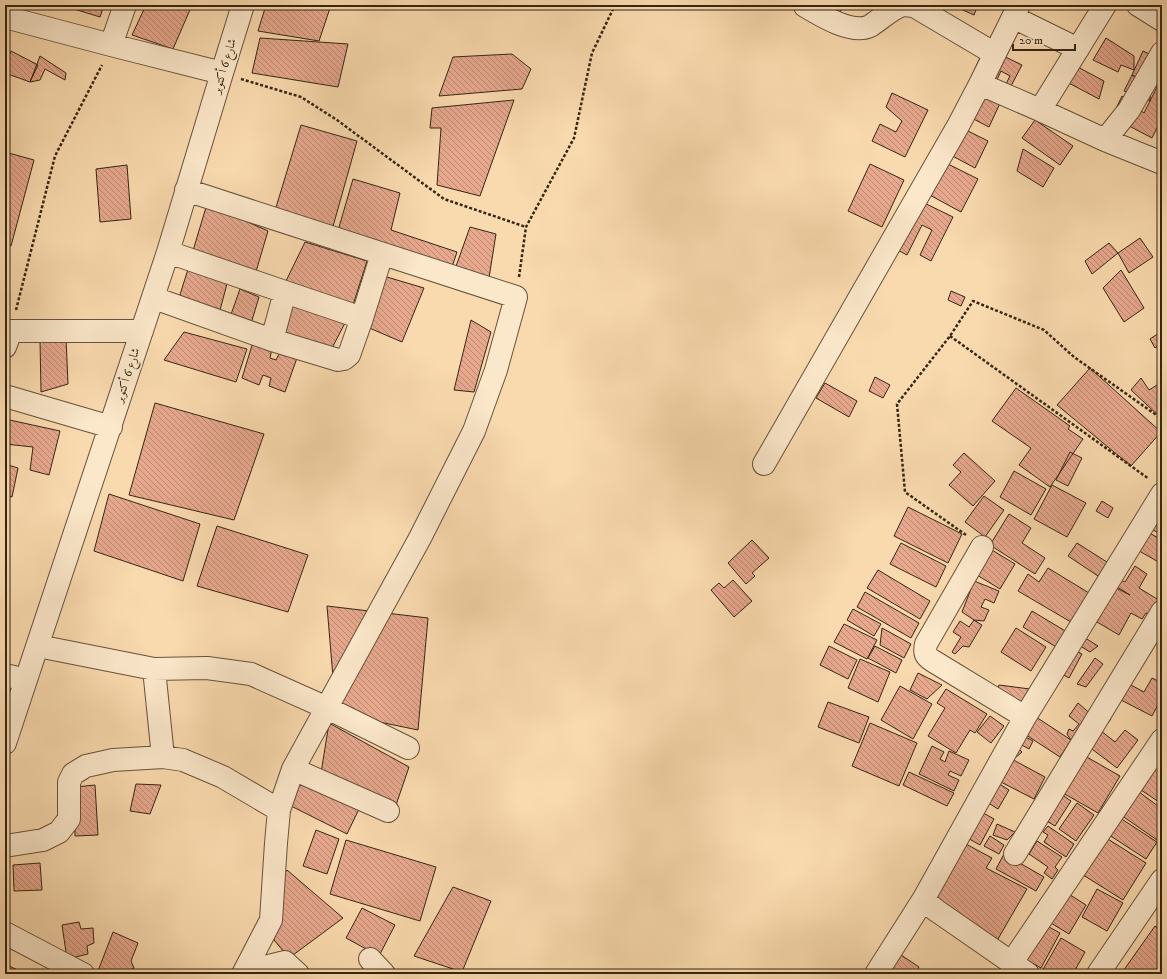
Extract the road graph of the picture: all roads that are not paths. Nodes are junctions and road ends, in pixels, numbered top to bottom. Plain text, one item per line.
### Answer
1 (125, 5) edge
2 (243, 5) edge
3 (804, 5) edge
4 (1105, 5) edge
5 (1138, 5) edge
6 (1016, 11) edge
7 (938, 12) edge
8 (5, 17) edge
9 (1162, 20) edge
10 (112, 46) junction
11 (1078, 49) junction
12 (1162, 53) edge
13 (995, 54) junction
14 (222, 73) junction
15 (980, 84) junction
16 (1040, 110) junction
17 (1105, 140) junction
18 (1162, 163) edge
19 (186, 190) junction
20 (168, 252) junction
21 (382, 254) junction
22 (285, 292) junction
23 (154, 298) junction
24 (362, 318) junction
25 (142, 331) junction
26 (8, 339) edge
27 (272, 340) junction
28 (5, 396) edge
29 (111, 427) junction
30 (764, 464) dead end
31 (1156, 487) edge
32 (982, 547) road end
33 (1162, 612) edge
34 (38, 646) junction
35 (154, 669) junction
36 (5, 675) edge
37 (26, 680) junction
38 (328, 708) junction
39 (1025, 717) junction
40 (1162, 740) edge
41 (5, 744) edge
42 (408, 748) dead end
43 (163, 757) junction
44 (293, 769) junction
45 (279, 810) junction
46 (388, 812) dead end
47 (5, 846) edge
48 (1015, 854) dead end
49 (1162, 880) edge
50 (924, 900) junction
51 (5, 933) edge
52 (1020, 968) edge
53 (243, 973) edge
54 (83, 974) edge
55 (298, 974) edge
56 (876, 974) edge
57 (1098, 974) edge

1 - 10 street
2 - 14 street, شارع 6 أكتوبر
3 - 7 street
4 - 11 street
5 - 9 street
6 - 11 street
6 - 13 street
7 - 13 street
8 - 10 street
10 - 14 street
11 - 16 street
12 - 17 street
13 - 15 street
14 - 19 street, شارع 6 أكتوبر
15 - 16 street
15 - 30 street
16 - 17 street
17 - 18 street
19 - 20 street, شارع 6 أكتوبر
19 - 21 street
20 - 22 street
20 - 23 street, شارع 6 أكتوبر
21 - 24 street
21 - 38 street
22 - 24 street
22 - 27 street
23 - 25 street, شارع 6 أكتوبر
23 - 27 street
24 - 27 street
25 - 26 street
25 - 29 street, شارع 6 أكتوبر
28 - 29 street
29 - 34 street, شارع 6 أكتوبر
31 - 39 street
32 - 39 street
33 - 48 street
34 - 35 street
34 - 37 street, شارع 6 أكتوبر
35 - 38 street
35 - 43 street
36 - 37 street
37 - 41 street, شارع 6 أكتوبر
38 - 42 street
38 - 44 street
39 - 50 street
40 - 52 street
43 - 45 street
43 - 47 street
44 - 45 street
44 - 46 street
45 - 53 street
49 - 57 street
50 - 52 street
50 - 56 street
51 - 54 street
53 - 55 street

